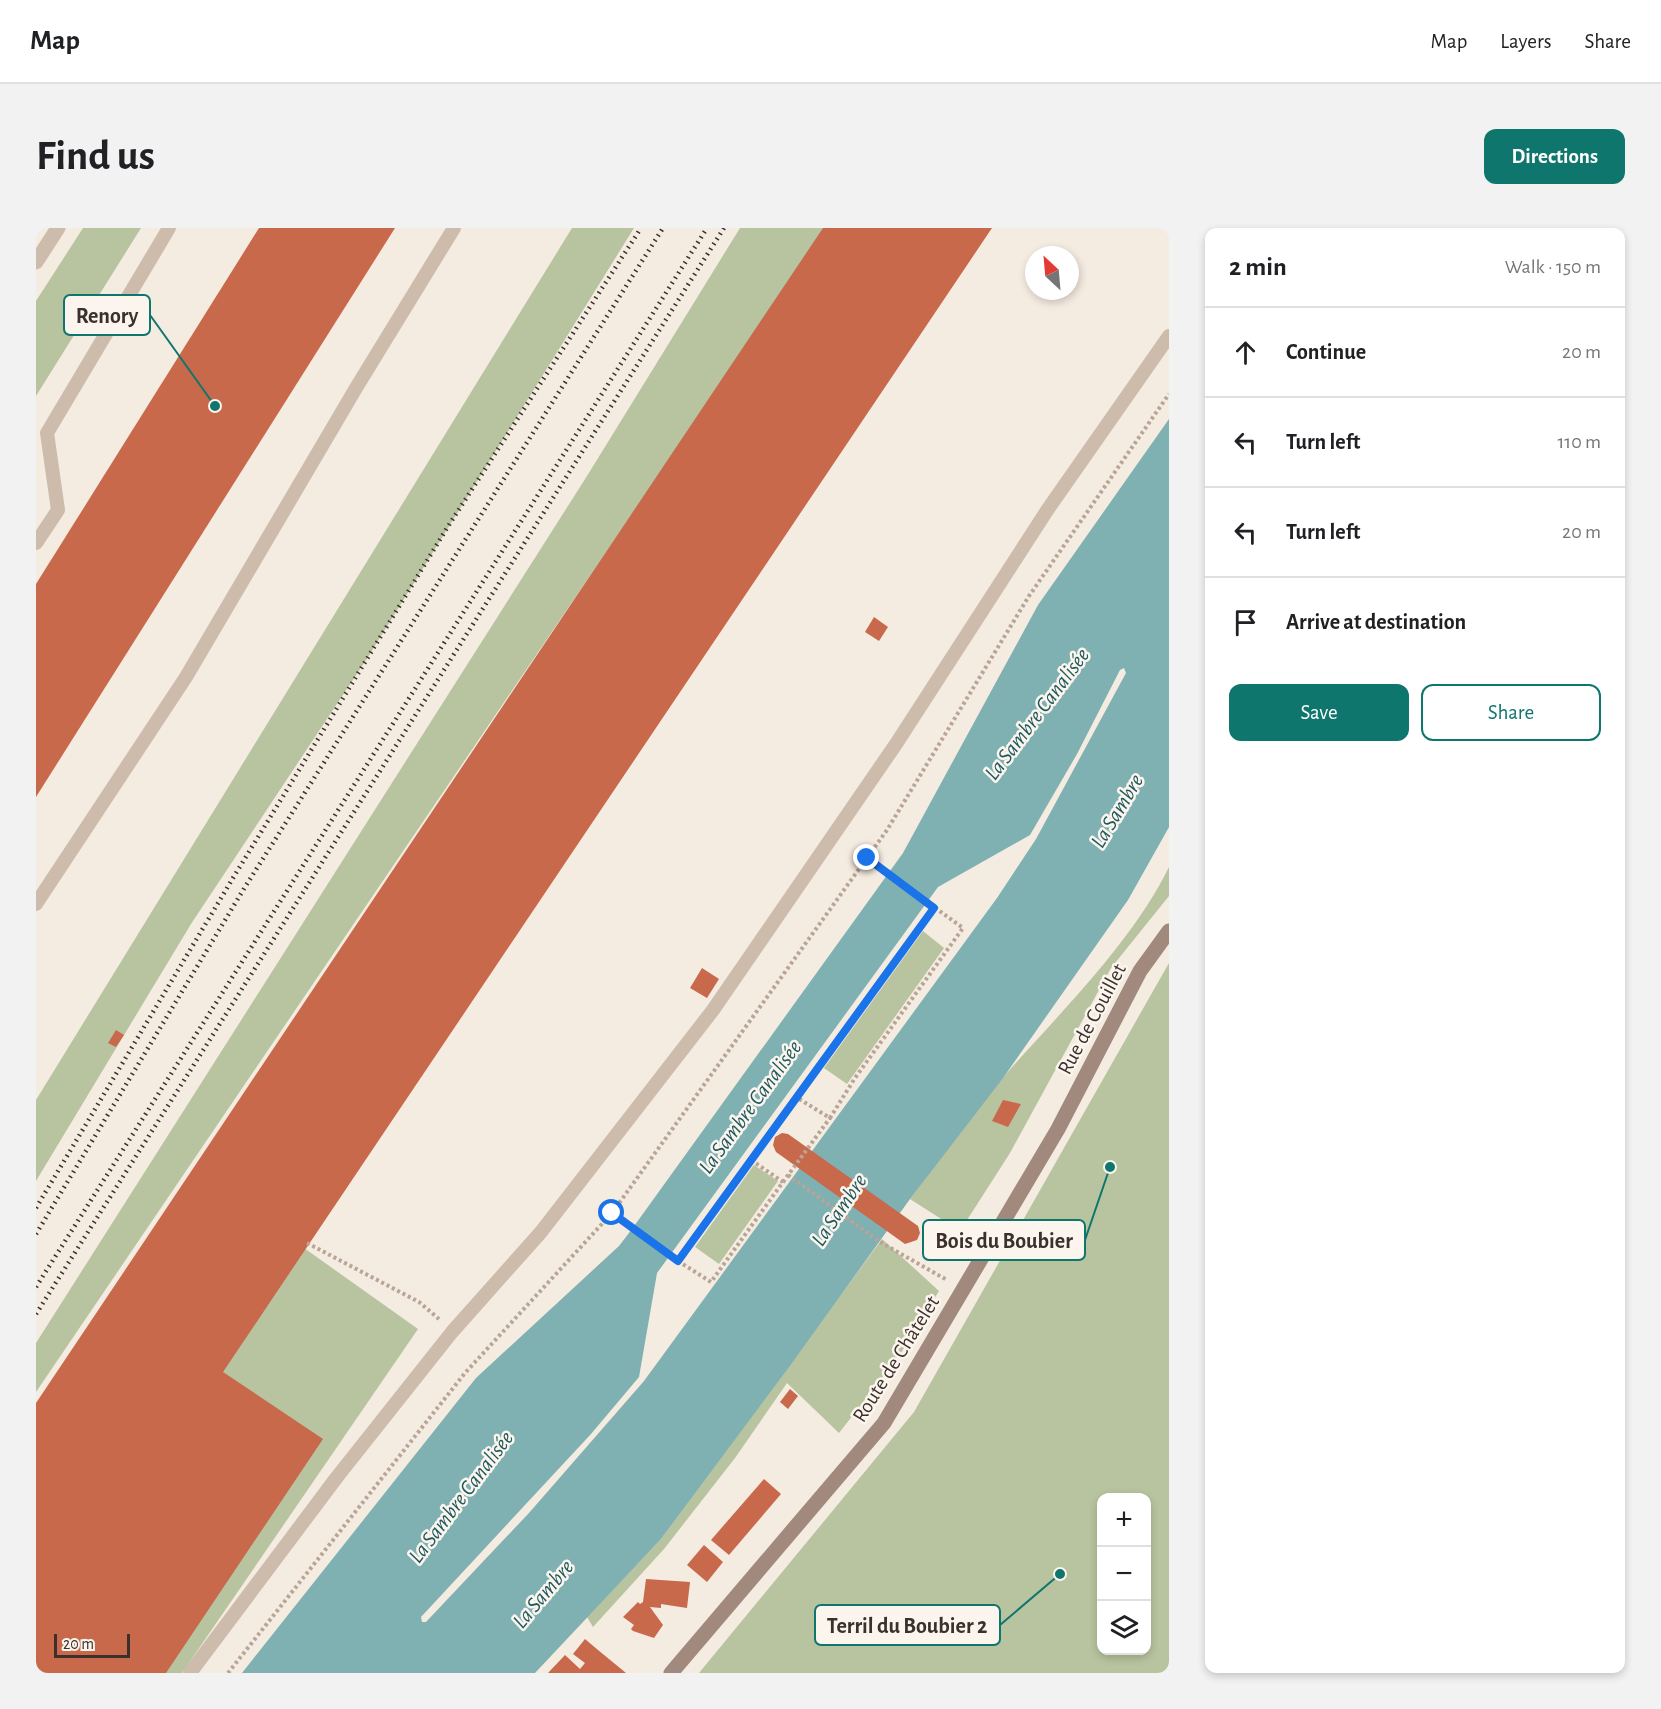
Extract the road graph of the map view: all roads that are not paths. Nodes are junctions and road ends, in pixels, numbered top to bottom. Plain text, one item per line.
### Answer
1 (58, 228) edge
2 (169, 228) edge
3 (454, 228) edge
4 (36, 262) edge
5 (1169, 336) edge
6 (36, 543) edge
7 (36, 904) edge
8 (1169, 931) edge
9 (1058, 1130) joint
10 (190, 1673) edge
11 (671, 1673) edge

1 - 4 street
2 - 6 lane
3 - 7 lane
5 - 10 lane
8 - 9 main road, Rue de Couillet
9 - 11 main road, Route de Châtelet

